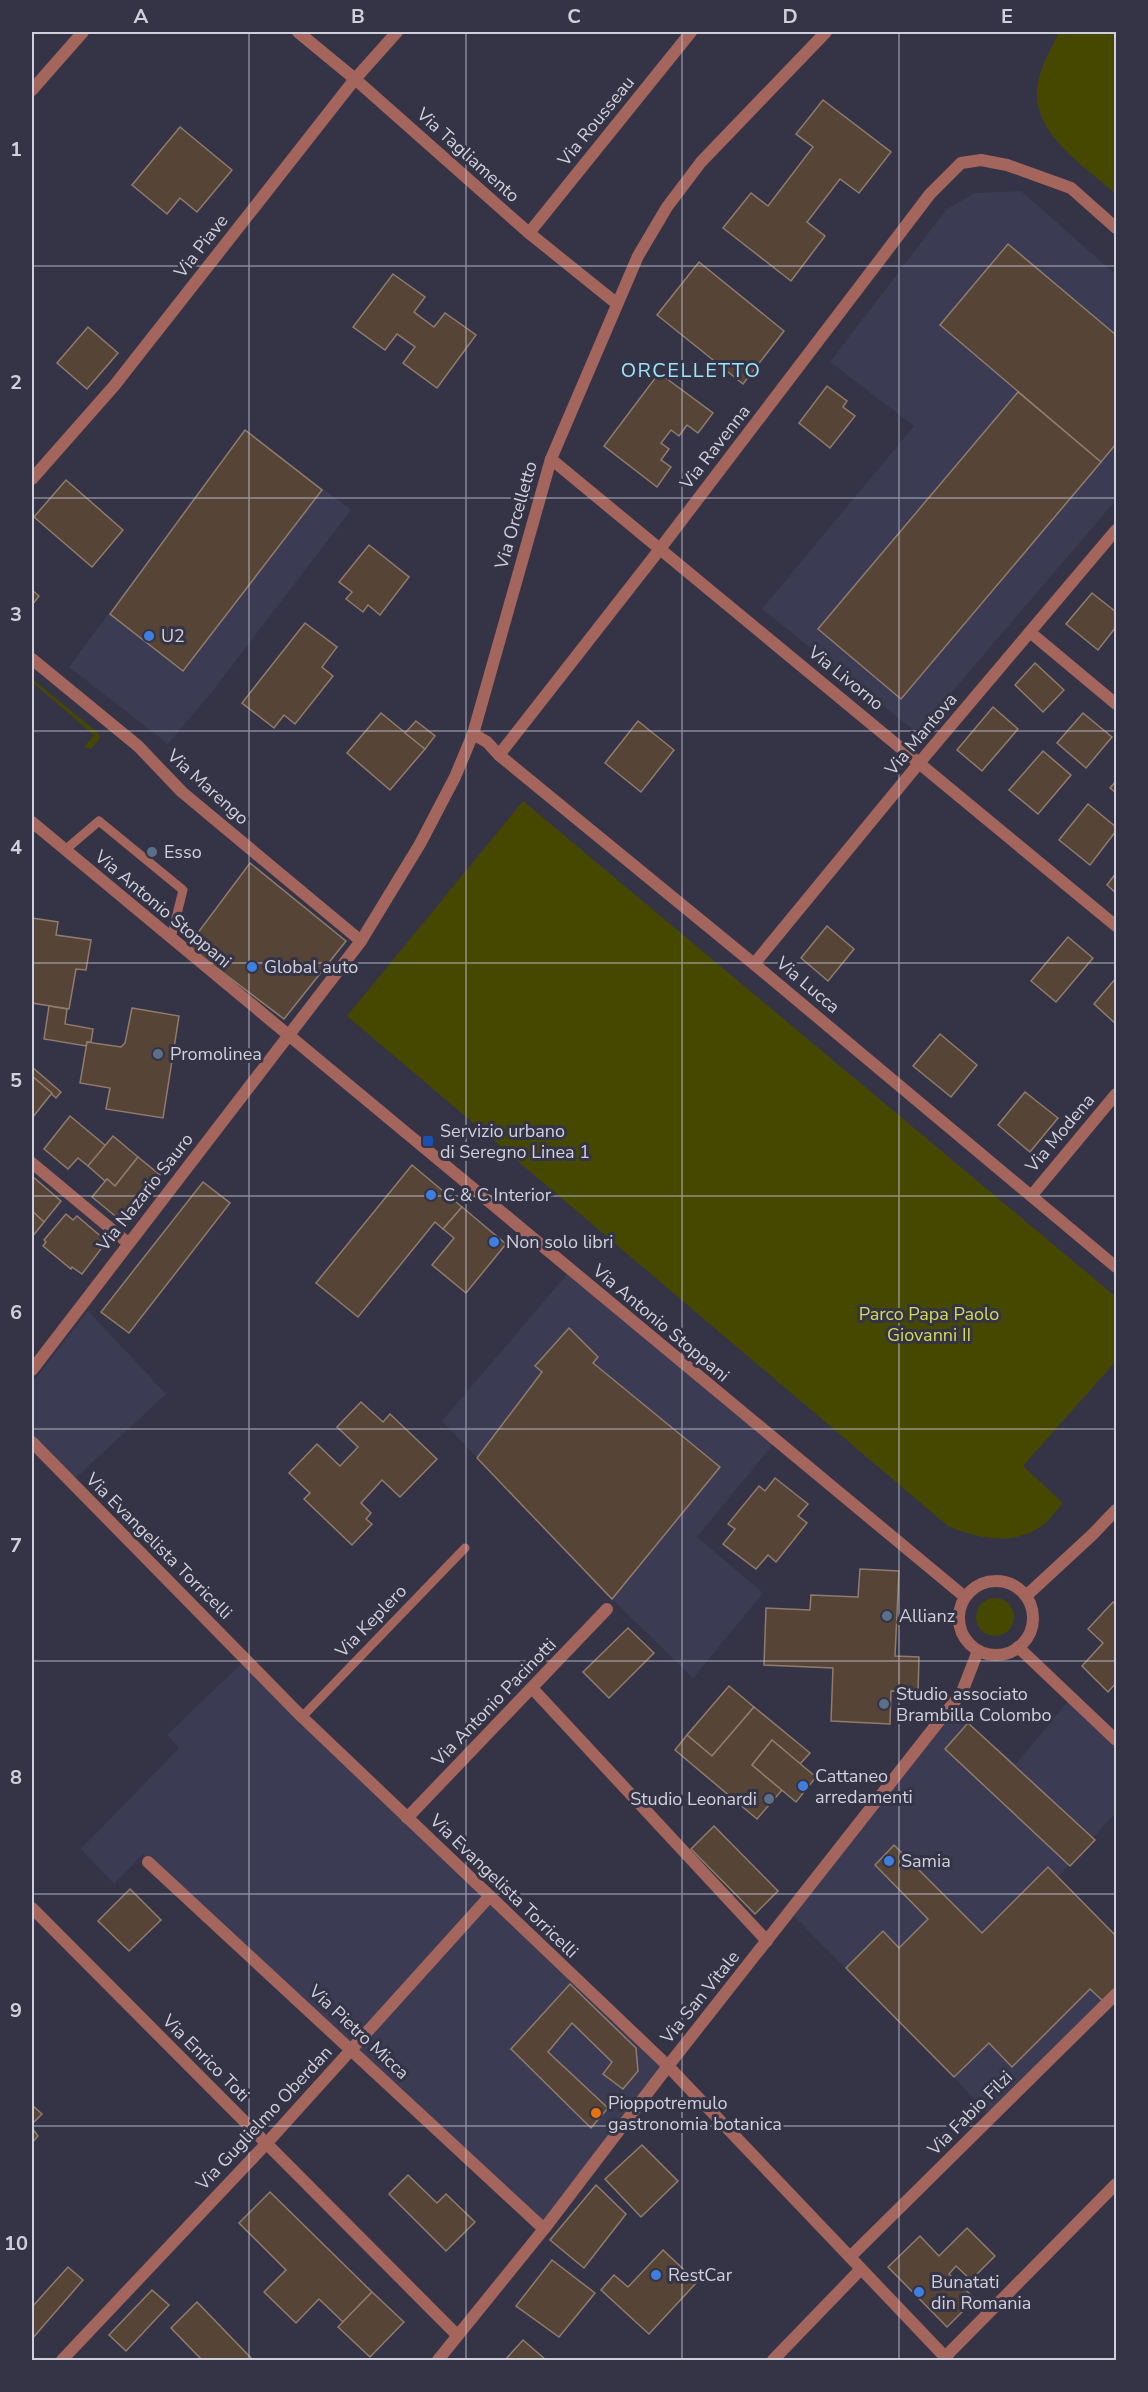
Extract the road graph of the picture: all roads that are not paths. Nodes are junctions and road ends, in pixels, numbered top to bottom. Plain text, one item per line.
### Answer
1 (83, 32) edge
2 (298, 32) edge
3 (397, 32) edge
4 (691, 32) edge
5 (826, 32) edge
6 (355, 79) junction
7 (32, 90) edge
8 (1116, 228) edge
9 (529, 233) junction
10 (616, 303) junction
11 (551, 459) junction
12 (32, 479) edge
13 (1116, 530) edge
14 (660, 548) junction
15 (1030, 633) junction
16 (32, 659) edge
17 (1116, 704) edge
18 (473, 734) junction
19 (499, 754) junction
20 (920, 762) junction
21 (32, 822) edge
22 (65, 850) junction
23 (1116, 927) edge
24 (171, 938) junction
25 (361, 940) junction
26 (754, 964) junction
27 (288, 1036) junction
28 (1116, 1094) edge
29 (32, 1163) edge
30 (1032, 1195) junction
31 (128, 1243) junction
32 (1116, 1267) edge
33 (32, 1370) edge
34 (32, 1442) edge
35 (1116, 1510) edge
36 (465, 1548) dead end
37 (1026, 1596) junction
38 (965, 1597) junction
39 (607, 1610) dead end
40 (1018, 1647) junction
41 (978, 1651) junction
42 (532, 1688) junction
43 (302, 1717) junction
44 (1116, 1740) edge
45 (407, 1818) junction
46 (148, 1862) dead end
47 (489, 1898) junction
48 (32, 1908) edge
49 (768, 1941) junction
50 (1116, 1994) edge
51 (352, 2050) junction
52 (668, 2066) junction
53 (266, 2144) junction
54 (1116, 2184) edge
55 (544, 2229) junction
56 (850, 2257) junction
57 (861, 2269) junction
58 (457, 2334) junction
59 (946, 2359) edge
60 (62, 2361) edge
61 (438, 2361) edge
62 (772, 2361) edge

1 - 7 street
2 - 6 street, Via Tagliamento
3 - 6 street, Via Piave
4 - 9 street, Via Rousseau
5 - 10 street, Via Orcelletto
6 - 9 street, Via Tagliamento
6 - 12 street, Via Piave
8 - 14 street, Via Ravenna
9 - 10 street, Via Tagliamento
10 - 11 street, Via Orcelletto
11 - 14 street, Via Livorno
11 - 18 street, Via Orcelletto
13 - 15 street, Via Mantova
14 - 19 street, Via Ravenna
14 - 20 street, Via Livorno
15 - 17 street
15 - 20 street, Via Mantova
16 - 25 street, Via Marengo
18 - 19 street, Via Lucca
18 - 25 street, Via Orcelletto
19 - 26 street, Via Lucca
20 - 23 street, Via Livorno
20 - 26 street, Via Mantova
21 - 22 street, Via Antonio Stoppani
22 - 24 street, Via Antonio Stoppani
22 - 24 lane
24 - 27 street, Via Antonio Stoppani
25 - 27 street, Via Orcelletto
26 - 30 street, Via Lucca
27 - 31 street, Via Nazario Sauro
27 - 38 street, Via Antonio Stoppani
28 - 30 street, Via Modena
29 - 31 street
30 - 32 street, Via Lucca
31 - 33 street, Via Nazario Sauro
34 - 43 street, Via Evangelista Torricelli
35 - 37 street
36 - 43 lane, Via Keplero
37 - 38 street
37 - 40 street
38 - 41 street
39 - 42 street, Via Antonio Pacinotti
40 - 41 street
40 - 44 street
41 - 49 street, Via San Vitale
42 - 45 street, Via Antonio Pacinotti
42 - 49 street
43 - 45 street, Via Evangelista Torricelli
45 - 47 street, Via Evangelista Torricelli
46 - 51 street, Via Pietro Micca
47 - 51 street, Via Guglielmo Oberdan
47 - 52 street, Via Evangelista Torricelli
48 - 53 street, Via Enrico Toti
49 - 52 street, Via San Vitale
50 - 56 street, Via Fabio Filzi
51 - 53 street, Via Guglielmo Oberdan
51 - 55 street, Via Pietro Micca
52 - 55 street, Via San Vitale
52 - 56 street, Via Evangelista Torricelli
53 - 58 street, Via Enrico Toti
53 - 60 street, Via Guglielmo Oberdan
54 - 59 street
55 - 58 street, Via San Vitale
56 - 57 street, Via Evangelista Torricelli
57 - 59 street, Via Evangelista Torricelli
57 - 62 street
58 - 61 street, Via San Vitale

